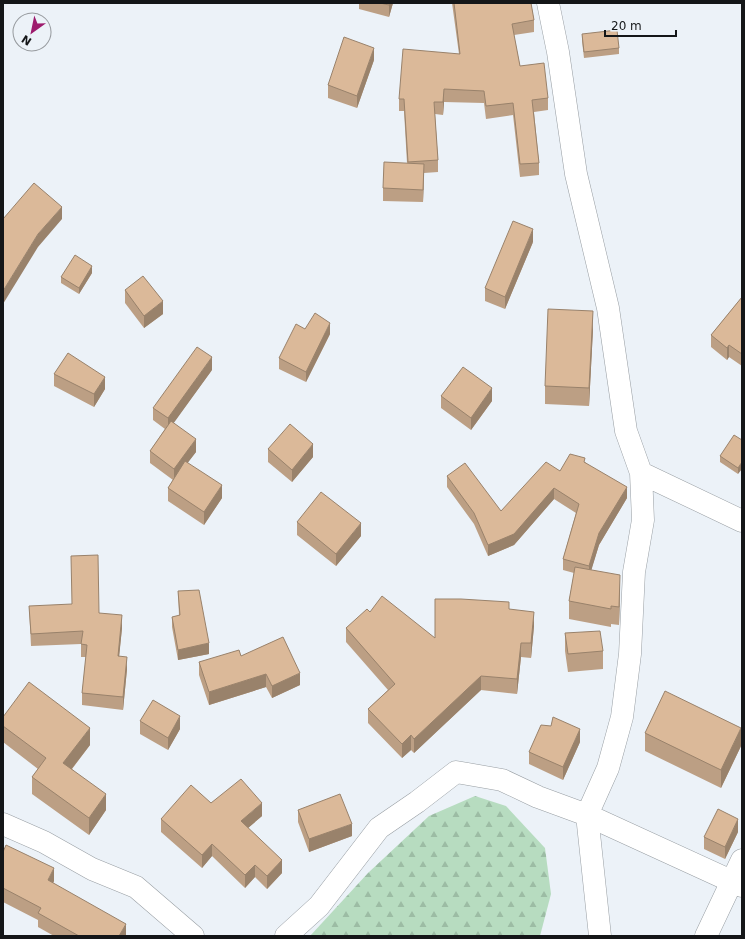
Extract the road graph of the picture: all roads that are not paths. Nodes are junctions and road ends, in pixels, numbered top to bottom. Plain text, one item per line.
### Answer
1 (548, 3) edge
2 (641, 473) junction
3 (742, 521) edge
4 (587, 815) junction
5 (3, 824) edge
6 (742, 860) edge
7 (737, 884) edge
8 (193, 936) edge
9 (286, 936) edge
10 (600, 936) edge
11 (706, 936) edge

1 - 2 street
2 - 3 street
2 - 4 street
4 - 7 street
4 - 9 street
4 - 10 street
5 - 8 street
6 - 7 street
7 - 11 street

